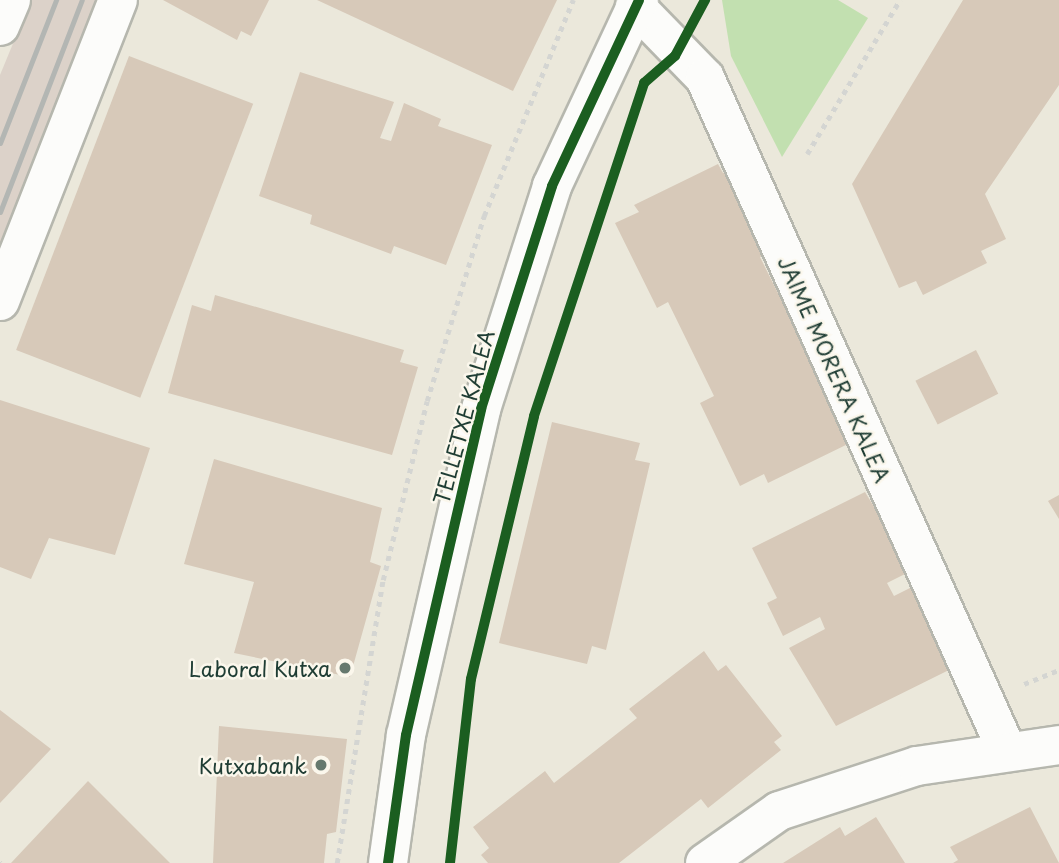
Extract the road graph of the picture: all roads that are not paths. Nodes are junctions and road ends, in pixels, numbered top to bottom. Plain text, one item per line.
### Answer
1 (11, 0) edge
2 (118, 0) edge
3 (637, 3) edge
4 (0, 26) edge
5 (0, 301) edge
6 (1059, 745) edge
7 (1007, 751) junction
8 (388, 863) edge
9 (705, 863) edge

1 - 4 street
2 - 5 street
3 - 7 street, JAIME MORERA KALEA
3 - 8 street, TELLETXE KALEA
6 - 7 street
7 - 9 street

